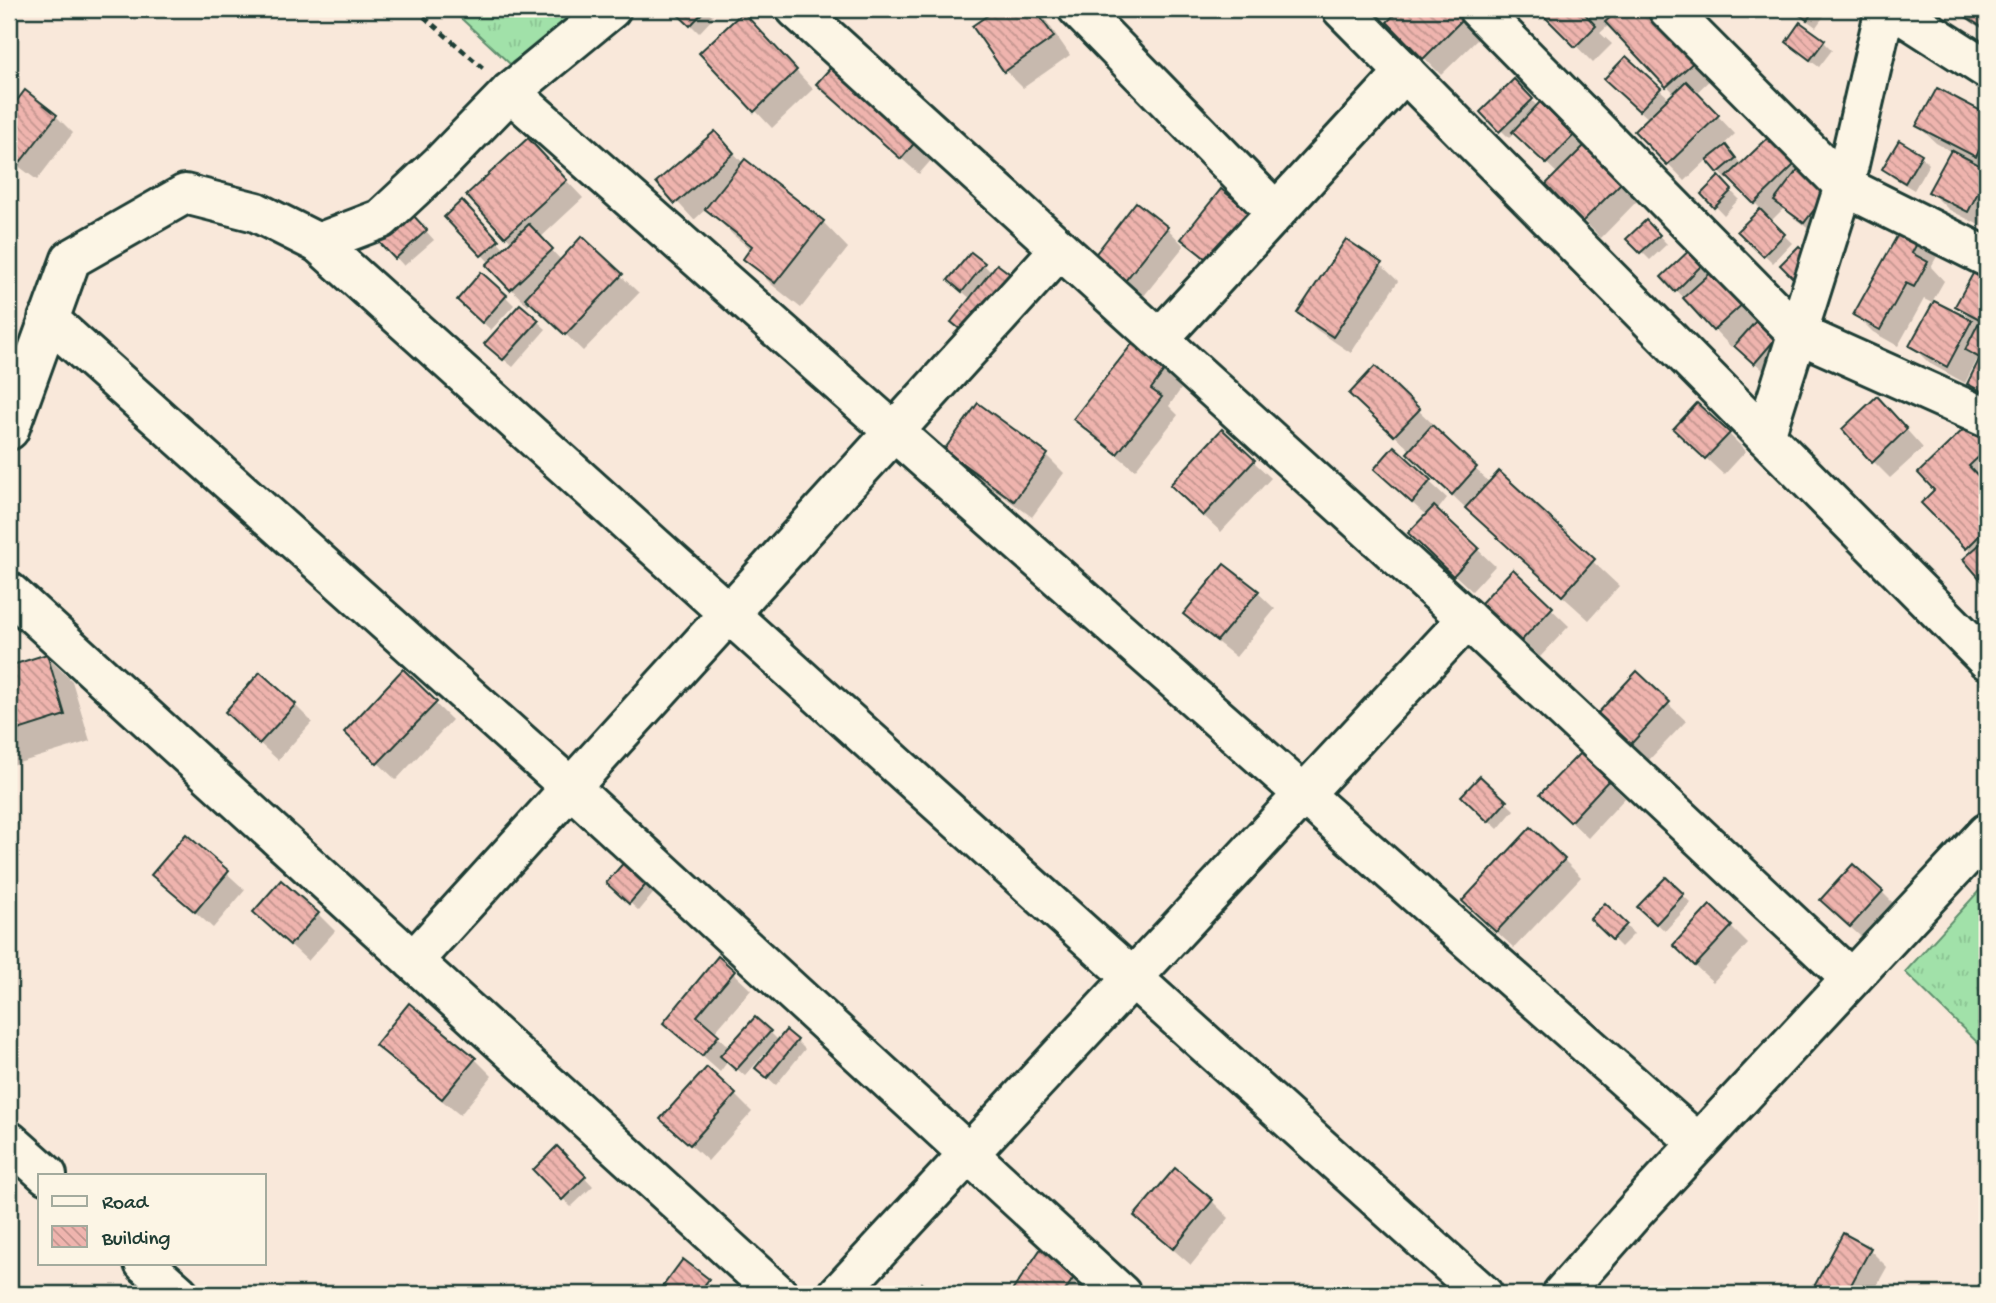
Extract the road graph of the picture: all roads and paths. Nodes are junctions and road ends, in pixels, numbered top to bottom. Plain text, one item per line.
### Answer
1 (415, 9) edge
2 (611, 9) edge
3 (796, 9) edge
4 (1078, 9) edge
5 (1342, 9) edge
6 (1478, 9) edge
7 (1668, 9) edge
8 (1885, 9) edge
9 (1893, 9) edge
10 (1987, 69) edge
11 (1405, 72) junction
12 (510, 92) junction
13 (1844, 186) junction
14 (1276, 212) junction
15 (318, 243) junction
16 (1060, 249) junction
17 (1987, 257) edge
18 (48, 319) junction
19 (1797, 333) junction
20 (1159, 339) junction
21 (1987, 418) edge
22 (9, 430) edge
23 (894, 433) junction
24 (1765, 436) junction
25 (9, 592) edge
26 (729, 614) junction
27 (1467, 619) junction
28 (1987, 660) edge
29 (571, 788) junction
30 (1303, 795) junction
31 (1987, 833) edge
32 (413, 961) junction
33 (1133, 978) junction
34 (1850, 978) junction
35 (9, 1141) edge
36 (1698, 1143) junction
37 (969, 1154) junction
38 (46, 1174) edge
39 (145, 1264) edge
40 (179, 1294) edge
41 (778, 1294) edge
42 (838, 1294) edge
43 (1121, 1294) edge
44 (1483, 1294) edge
45 (1562, 1294) edge

1 - 12 path
2 - 12 street
3 - 16 street
4 - 14 street
5 - 11 street
6 - 19 street
7 - 13 street
8 - 13 street
9 - 10 street
11 - 14 street
11 - 24 street
12 - 15 street
12 - 23 street
13 - 17 street
13 - 19 street
14 - 20 street
15 - 18 street
15 - 26 street
16 - 20 street
16 - 23 street
18 - 22 street
18 - 29 street
19 - 21 street
19 - 24 street
20 - 27 street
23 - 26 street
23 - 30 street
24 - 28 street
25 - 32 street
26 - 29 street
26 - 33 street
27 - 30 street
27 - 34 street
29 - 32 street
29 - 37 street
30 - 33 street
30 - 36 street
31 - 34 street
32 - 41 street
33 - 37 street
33 - 44 street
34 - 36 street
35 - 38 street
36 - 45 street
37 - 42 street
37 - 43 street
39 - 40 street

